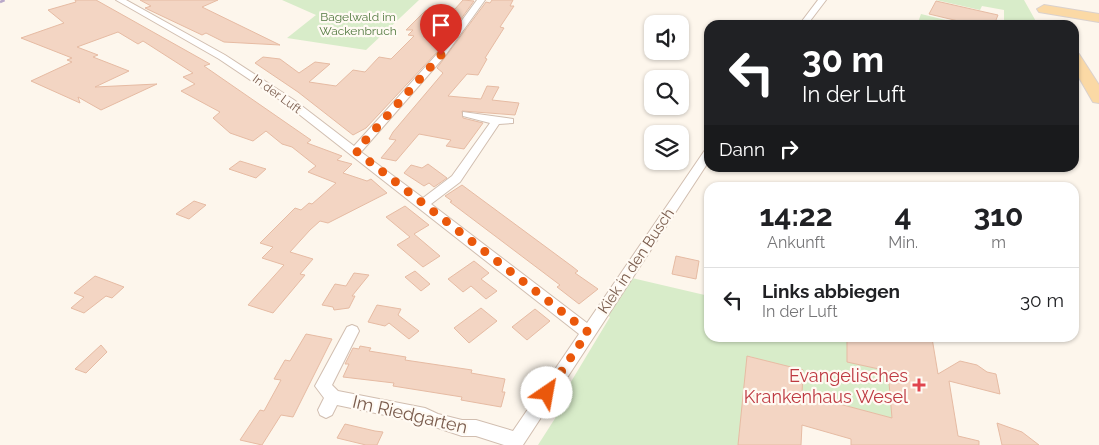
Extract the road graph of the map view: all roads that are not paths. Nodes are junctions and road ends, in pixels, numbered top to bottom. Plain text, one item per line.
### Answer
1 (120, 0) edge
2 (481, 0) edge
3 (822, 0) edge
4 (1041, 4) edge
5 (1099, 18) edge
6 (807, 20) edge
7 (1051, 20) edge
8 (1079, 65) edge
9 (1099, 98) edge
10 (466, 114) dead end
11 (496, 120) junction
12 (509, 121) dead end
13 (356, 151) junction
14 (704, 159) edge
15 (424, 204) junction
16 (352, 331) dead end
17 (588, 332) junction
18 (515, 442) edge

1 - 13 street, In der Luft
2 - 13 street
3 - 6 street
4 - 5 main road
4 - 7 main road
8 - 9 main road
10 - 11 street
11 - 12 street
11 - 15 street
13 - 15 street, In der Luft
14 - 17 street, Kiek in den Busch
15 - 17 street, In der Luft
16 - 18 street, Im Riedgarten
17 - 18 street, Kiek in den Busch

